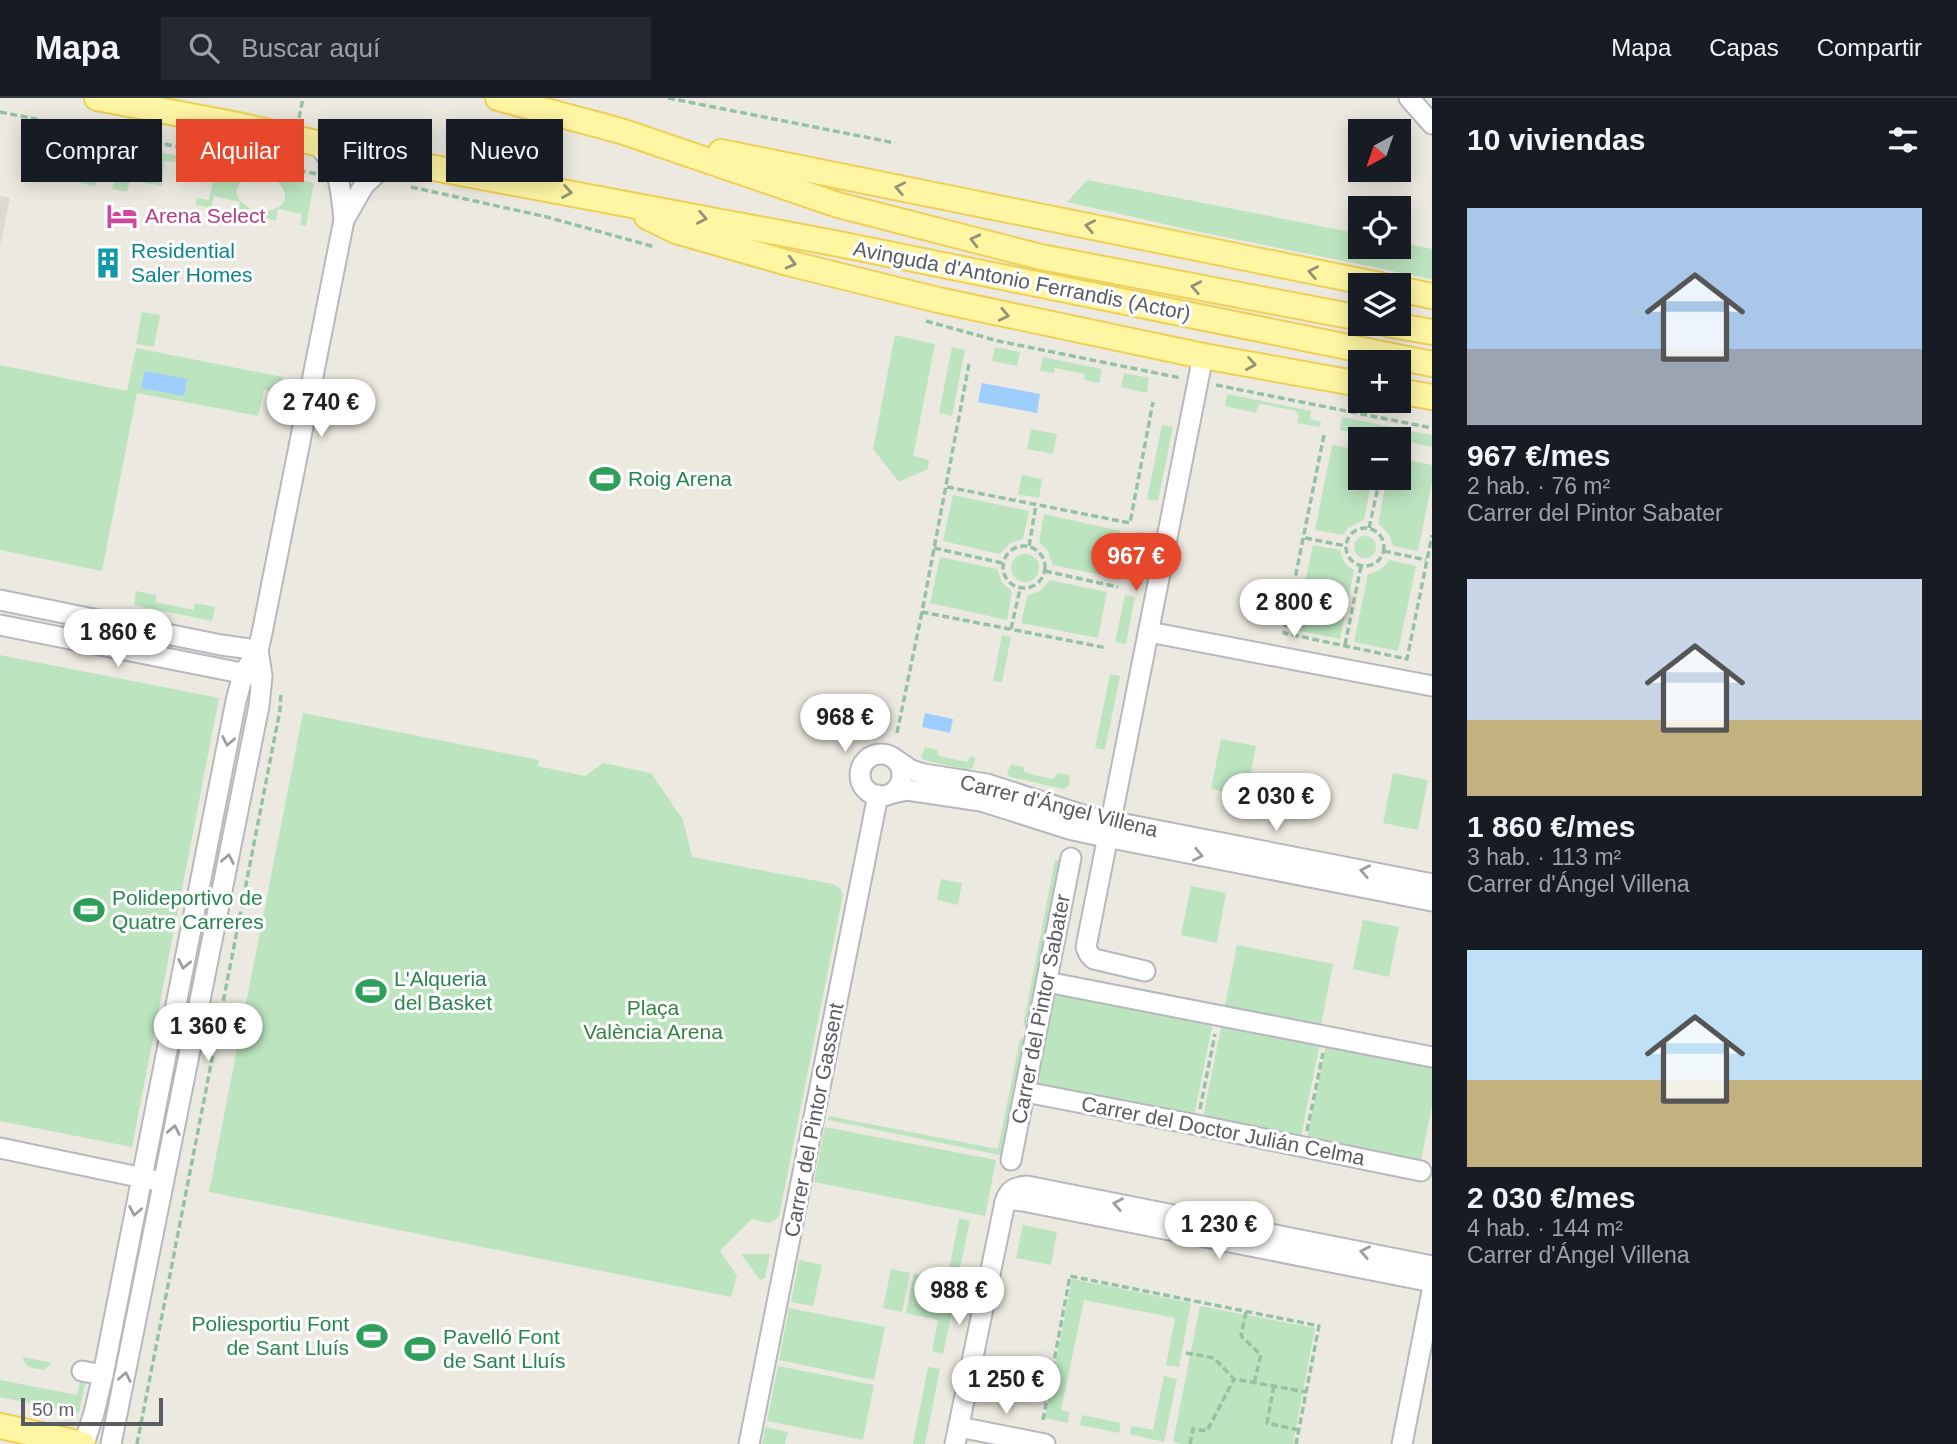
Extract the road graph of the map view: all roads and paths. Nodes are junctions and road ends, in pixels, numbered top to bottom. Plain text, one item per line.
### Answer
1 (97, 98) edge
2 (303, 98) edge
3 (498, 98) edge
4 (668, 98) edge
5 (1409, 98) edge
6 (300, 109) dead end
7 (0, 112) edge
8 (1432, 124) edge
9 (621, 131) junction
10 (316, 143) joint
11 (895, 143) dead end
12 (176, 146) edge
13 (432, 167) edge
14 (366, 182) edge
15 (611, 200) junction
16 (344, 220) junction
17 (1348, 279) edge
18 (1411, 292) edge
19 (1432, 296) edge
20 (1348, 316) edge
21 (1411, 328) edge
22 (1432, 332) edge
23 (1203, 356) junction
24 (970, 364) dead end
25 (1432, 364) edge
26 (1348, 382) edge
27 (1208, 383) dead end
28 (1411, 393) edge
29 (1432, 397) edge
30 (1153, 402) dead end
31 (1432, 428) edge
32 (1324, 435) dead end
33 (947, 487) junction
34 (1377, 490) edge
35 (1036, 505) junction
36 (1369, 528) junction
37 (1432, 535) edge
38 (1305, 538) junction
39 (1028, 546) junction
40 (1346, 546) junction
41 (934, 548) junction
42 (1384, 551) junction
43 (1427, 560) junction
44 (1002, 563) junction
45 (1361, 566) junction
46 (1045, 571) junction
47 (1118, 587) dead end
48 (1020, 589) junction
49 (0, 600) edge
50 (922, 612) junction
51 (0, 625) edge
52 (1012, 629) junction
53 (1149, 632) junction
54 (1345, 645) junction
55 (1107, 648) dead end
56 (258, 650) junction
57 (252, 675) junction
58 (1432, 686) edge
59 (897, 733) dead end
60 (895, 759) junction
61 (885, 794) junction
62 (1111, 830) junction
63 (1071, 858) dead end
64 (1432, 884) edge
65 (1432, 901) edge
66 (1145, 971) dead end
67 (1047, 982) junction
68 (1219, 1014) junction
69 (1326, 1036) junction
70 (1432, 1057) edge
71 (1025, 1092) junction
72 (1197, 1125) junction
73 (1303, 1147) junction
74 (0, 1148) edge
75 (1011, 1160) dead end
76 (1421, 1171) dead end
77 (142, 1177) junction
78 (164, 1182) junction
79 (1003, 1210) junction
80 (1432, 1266) edge
81 (1432, 1282) edge
82 (1432, 1291) edge
83 (1246, 1312) junction
84 (1186, 1353) dead end
85 (82, 1371) dead end
86 (103, 1375) junction
87 (1234, 1379) junction
88 (1254, 1383) junction
89 (1274, 1386) junction
90 (1306, 1392) junction
91 (1043, 1420) dead end
92 (0, 1426) edge
93 (1299, 1430) junction
94 (957, 1437) edge
95 (83, 1444) edge
96 (111, 1444) edge
97 (749, 1444) edge
98 (976, 1444) edge
99 (1045, 1444) edge
100 (1190, 1444) edge
101 (1296, 1444) edge
102 (1402, 1444) edge

1 - 10 main road, Avinguda d'Antonio Ferrandis (Actor)
2 - 6 path
3 - 9 main road, Avinguda d'Antonio Ferrandis (Actor)
4 - 11 path
5 - 8 street
7 - 12 path
17 -> 9 main road, Avinguda d'Antonio Ferrandis (Actor)
20 -> 9 main road, Avinguda d'Antonio Ferrandis (Actor)
10 - 16 street
13 -> 15 main road, Avinguda d'Antonio Ferrandis (Actor)
14 - 16 street
15 -> 23 main road, Avinguda d'Antonio Ferrandis (Actor)
15 -> 25 main road, Avinguda d'Antonio Ferrandis (Actor)
16 - 56 street
18 - 19 main road
21 - 22 main road
23 -> 26 main road, Avinguda d'Antonio Ferrandis (Actor)
23 - 53 street
24 - 33 path
27 - 31 path
28 - 29 main road
30 - 35 path
32 - 38 path
33 - 35 path
33 - 41 path
34 - 36 path
35 - 39 path
36 - 40 path
36 - 42 path
37 - 43 path
38 - 40 path
38 - 54 path
39 - 44 path
39 - 46 path
40 - 45 path
41 - 44 path
41 - 50 path
42 - 43 path
42 - 45 path
43 - 54 path
44 - 48 path
45 - 54 path
46 - 47 path
46 - 48 path
48 - 52 path
49 - 56 street
50 - 52 path
50 - 59 path
51 - 57 street
52 - 55 path
53 - 58 street
53 - 62 street
56 - 57 street
57 -> 77 street
78 -> 57 street
60 - 61 street
60 - 61 street
60 - 62 street, Carrer d'Ángel Villena
61 - 62 street, Carrer d'Ángel Villena
61 - 97 street, Carrer del Pintor Gassent
64 -> 62 street, Carrer d'Ángel Villena
62 -> 65 street, Carrer d'Ángel Villena
62 - 66 street
63 - 67 street, Carrer del Pintor Sabater
67 - 68 street
67 - 71 street, Carrer del Pintor Sabater
68 - 69 street
68 - 72 path
69 - 70 street
69 - 73 path
71 - 72 street, Carrer del Doctor Julián Celma
71 - 75 street, Carrer del Pintor Sabater
72 - 73 street, Carrer del Doctor Julián Celma
73 - 76 street, Carrer del Doctor Julián Celma
74 - 77 street
77 - 78 street
77 -> 86 street
96 -> 78 street
80 -> 79 street
79 - 81 street
79 - 94 street
82 - 102 street
83 - 88 path
83 - 90 path
83 - 91 path
84 - 87 path
85 - 86 street
86 - 95 street
87 - 88 path
87 - 100 path
88 - 89 path
89 - 90 path
89 - 93 path
90 - 93 path
92 - 95 main road
93 - 101 path
94 - 98 street
94 - 99 street

